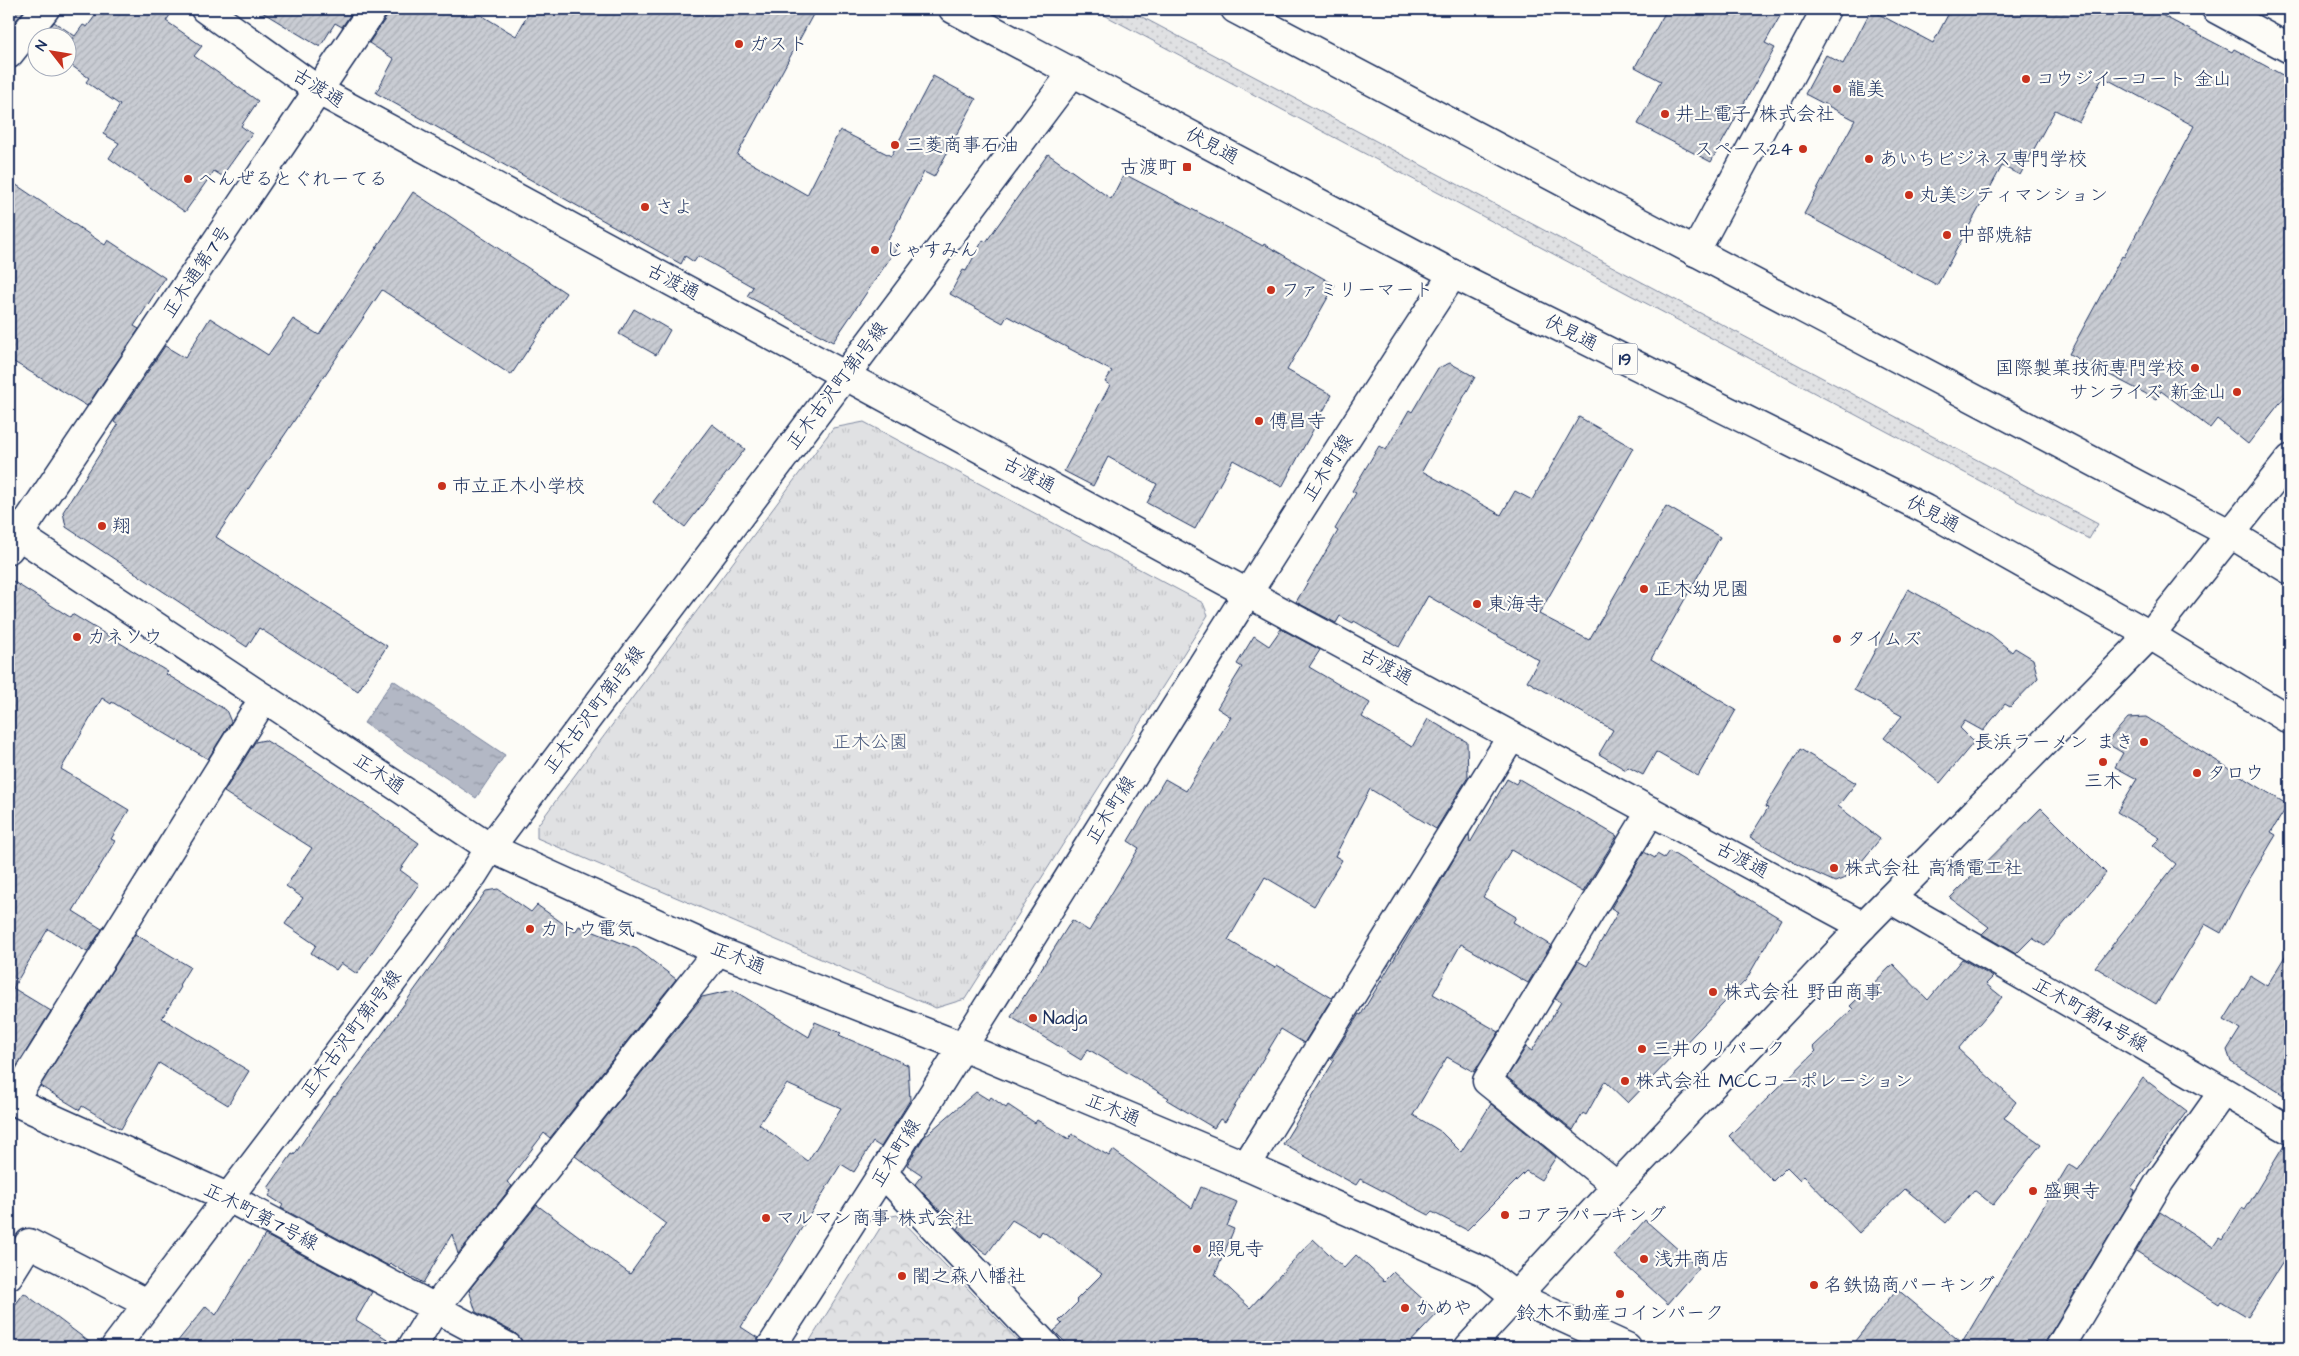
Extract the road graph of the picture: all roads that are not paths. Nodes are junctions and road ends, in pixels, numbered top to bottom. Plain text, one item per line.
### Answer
1 (45, 9) edge
2 (205, 9) edge
3 (373, 9) edge
4 (953, 9) edge
5 (1235, 9) edge
6 (1826, 9) edge
7 (2216, 9) edge
8 (2290, 49) edge
9 (9, 54) edge
10 (1073, 72) junction
11 (319, 91) junction
12 (1695, 252) junction
13 (1453, 274) junction
14 (845, 375) junction
15 (2290, 458) edge
16 (2229, 533) junction
17 (12, 537) edge
18 (2290, 570) edge
19 (1248, 593) junction
20 (2150, 634) junction
21 (264, 698) junction
22 (2290, 720) edge
23 (1512, 736) junction
24 (1651, 811) junction
25 (490, 848) junction
26 (1890, 899) junction
27 (1863, 926) junction
28 (718, 951) junction
29 (963, 1047) junction
30 (2223, 1092) junction
31 (11, 1100) edge
32 (2290, 1130) edge
33 (1246, 1166) junction
34 (884, 1174) junction
35 (1617, 1186) junction
36 (227, 1198) junction
37 (9, 1275) edge
38 (1515, 1296) junction
39 (148, 1304) junction
40 (436, 1307) junction
41 (115, 1347) edge
42 (412, 1347) edge
43 (508, 1347) edge
44 (771, 1347) edge
45 (1047, 1347) edge
46 (1469, 1347) edge
47 (1627, 1347) edge
48 (2060, 1347) edge

1 - 9 main road
2 - 11 main road, 古渡通
3 - 11 main road, 正木通第7号
4 - 10 main road, 伏見通 / 19
5 - 12 main road
6 - 12 main road
7 - 8 main road
10 - 13 main road, 伏見通 / 19
10 - 14 main road, 正木古沢町第1号線
11 - 14 main road, 古渡通
11 - 17 main road, 正木通第7号
12 - 16 main road
13 - 19 main road, 正木町線
13 - 20 main road, 伏見通 / 19
14 - 19 main road, 古渡通
14 - 25 main road, 正木古沢町第1号線
15 - 16 main road
16 - 18 main road
16 - 20 main road
17 - 21 main road, 正木通
19 - 23 main road, 古渡通
19 - 29 main road, 正木町線
20 - 22 main road, 伏見通 / 19
20 - 26 main road
21 - 25 main road, 正木通
21 - 31 main road
23 - 24 main road, 古渡通
23 - 33 main road
24 - 27 main road, 古渡通
24 - 35 main road
25 - 28 main road, 正木通
25 - 36 main road, 正木古沢町第1号線
26 - 27 main road
26 - 30 main road, 正木町第14号線
27 - 35 main road
28 - 29 main road, 正木通
28 - 40 main road
29 - 33 main road, 正木通
29 - 34 main road, 正木町線
30 - 32 main road, 正木町第14号線
30 - 48 main road
31 - 36 main road, 正木町第7号線
33 - 38 main road, 正木通
34 - 44 main road, 正木町線
34 - 45 main road
35 - 38 main road
36 - 39 main road, 正木古沢町第1号線
36 - 40 main road, 正木町第7号線
37 - 39 main road
38 - 46 main road
38 - 47 main road, 正木通
39 - 41 main road, 正木古沢町第1号線
40 - 42 main road
40 - 43 main road, 正木町第7号線

